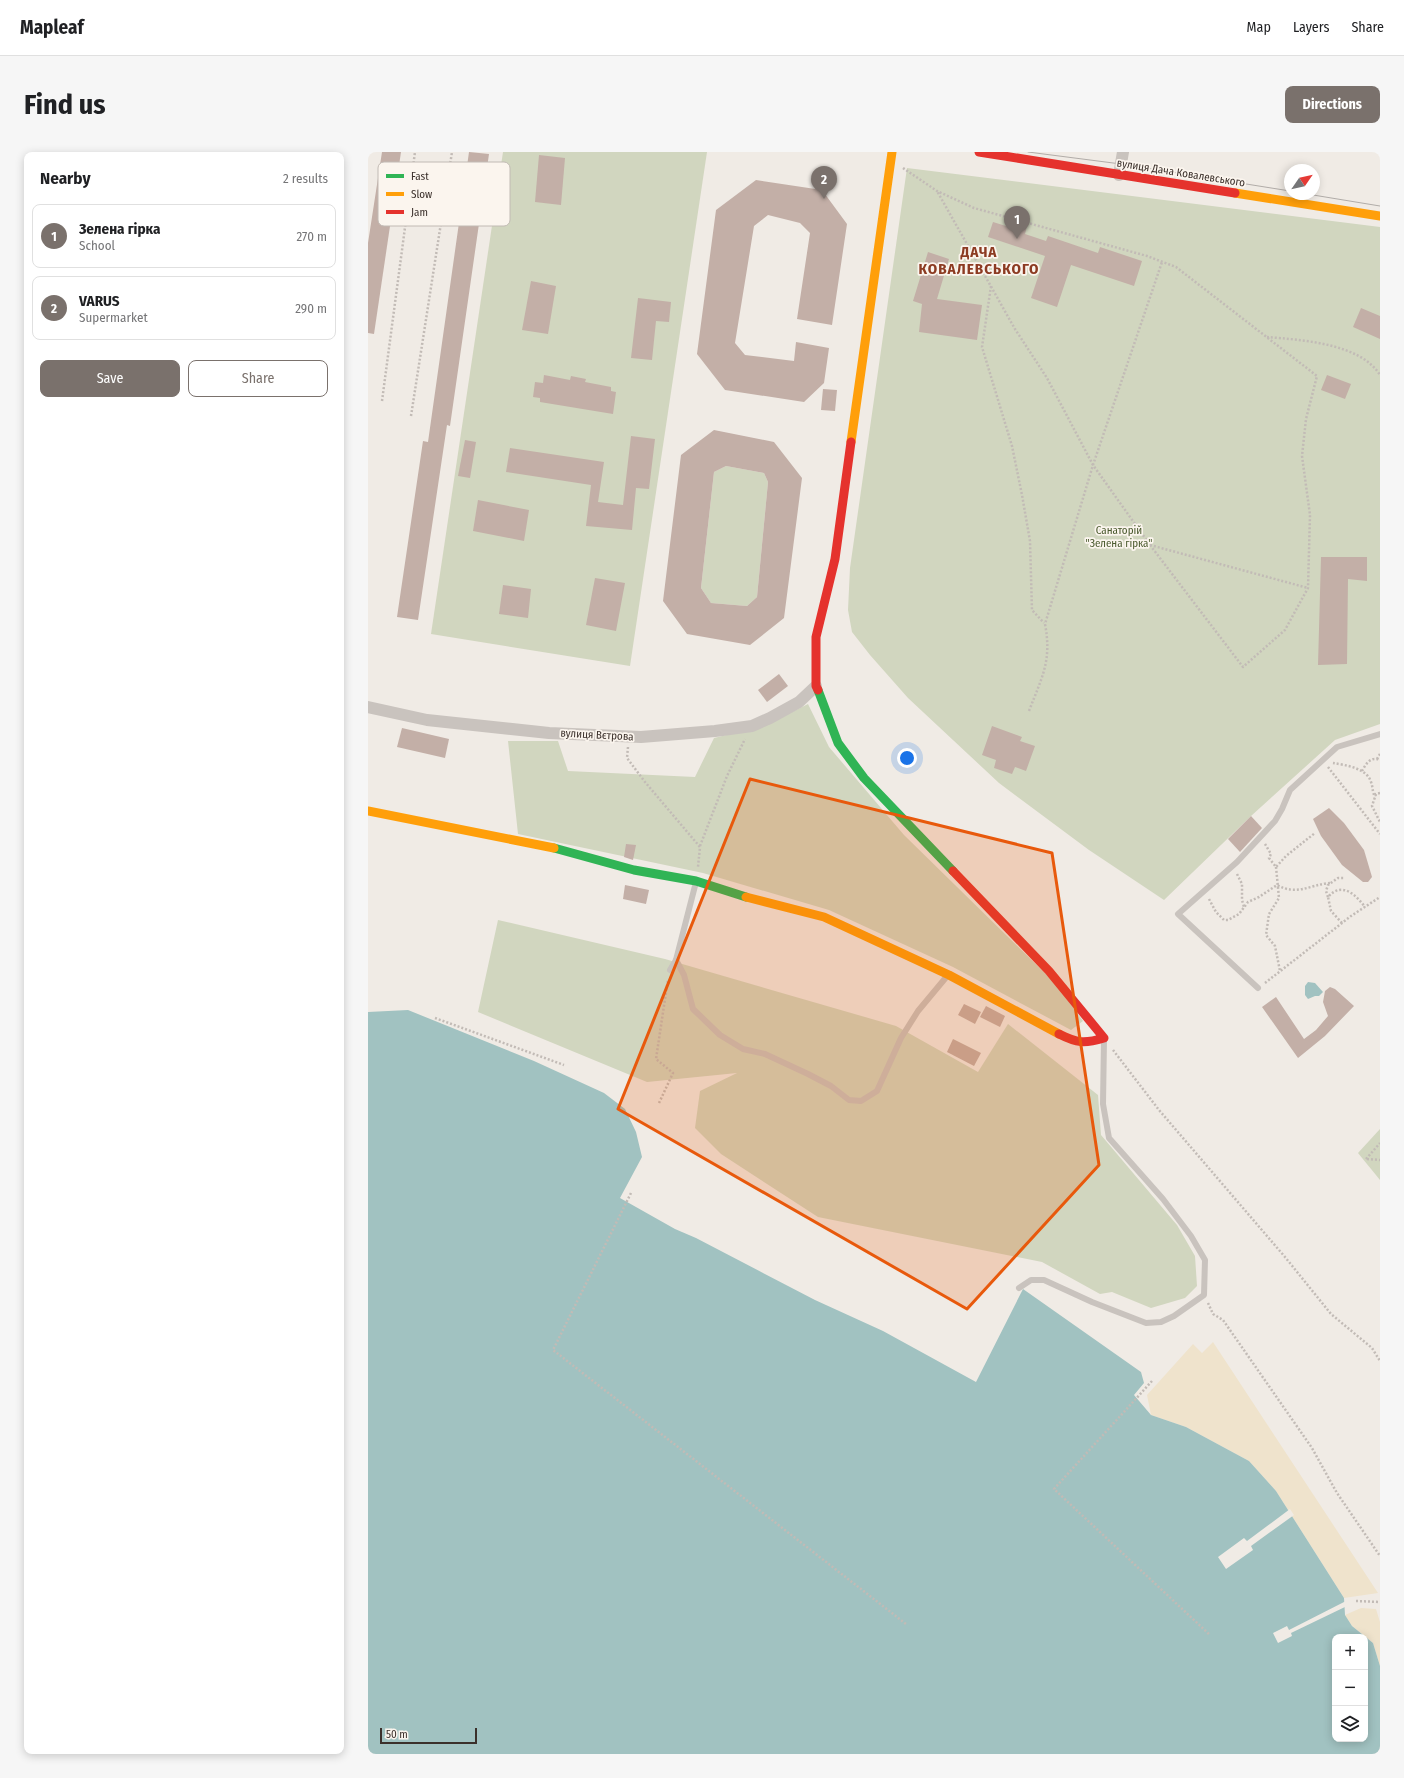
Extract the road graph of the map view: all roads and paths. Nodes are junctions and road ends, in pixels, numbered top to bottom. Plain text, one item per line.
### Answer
1 (415, 152) edge
2 (452, 152) edge
3 (979, 152) edge
4 (1123, 152) edge
5 (891, 156) edge
6 (414, 162) edge
7 (450, 162) edge
8 (1119, 176) junction
9 (937, 191) junction
10 (1380, 216) edge
11 (405, 226) edge
12 (441, 226) edge
13 (1162, 262) junction
14 (991, 286) junction
15 (1266, 337) junction
16 (1380, 375) edge
17 (382, 402) dead end
18 (411, 416) dead end
19 (1093, 465) junction
20 (1150, 545) junction
21 (1308, 588) junction
22 (1045, 624) junction
23 (816, 686) junction
24 (368, 707) edge
25 (1029, 711) dead end
26 (752, 726) junction
27 (1380, 734) edge
28 (641, 737) junction
29 (1380, 754) edge
30 (1323, 760) junction
31 (1379, 760) edge
32 (1362, 771) junction
33 (1380, 793) edge
34 (1375, 796) junction
35 (368, 811) edge
36 (1380, 822) edge
37 (1315, 833) dead end
38 (1380, 834) edge
39 (1261, 837) junction
40 (700, 847) junction
41 (1232, 867) junction
42 (1276, 867) junction
43 (1345, 878) dead end
44 (696, 881) junction
45 (1330, 883) junction
46 (1277, 885) junction
47 (1210, 886) junction
48 (1328, 897) junction
49 (1380, 897) edge
50 (1244, 907) junction
51 (1365, 907) junction
52 (1342, 923) junction
53 (676, 960) junction
54 (670, 970) joint
55 (1280, 971) junction
56 (949, 975) junction
57 (1258, 988) joint
58 (434, 1018) dead end
59 (1104, 1038) junction
60 (564, 1065) dead end
61 (659, 1103) dead end
62 (1380, 1143) edge
63 (1380, 1160) edge
64 (631, 1193) dead end
65 (1019, 1288) dead end
66 (1204, 1295) junction
67 (1380, 1361) edge
68 (1152, 1381) dead end
69 (1380, 1556) edge
70 (1356, 1601) dead end
71 (1380, 1602) edge
72 (906, 1624) dead end
73 (1210, 1635) dead end

1 - 6 path
2 - 7 path
3 - 8 street, вулиця Дача Ковалевського
4 - 8 street
5 - 9 path
5 - 23 street
8 - 10 street, вулиця Дача Ковалевського
9 - 13 path
9 - 14 path
11 - 17 path
12 - 18 path
13 - 15 path
13 - 19 path
14 - 19 path
14 - 22 path
15 - 16 path
15 - 21 path
19 - 20 path
19 - 22 path
20 - 21 path
20 - 21 path
22 - 25 path
23 - 26 street, вулиця Вєтрова
23 - 59 street
24 - 28 street, вулиця Вєтрова
26 - 28 street, вулиця Вєтрова
26 - 40 path
27 - 30 lane
28 - 40 path
29 - 31 path
30 - 32 path
30 - 38 path
30 - 39 lane
31 - 32 path
32 - 34 path
33 - 34 path
34 - 36 path
35 - 44 street
37 - 42 path
39 - 41 lane
39 - 42 path
40 - 44 path
41 - 47 lane
41 - 50 path
42 - 46 path
43 - 45 path
44 - 53 lane
44 - 56 street
45 - 46 path
45 - 48 path
46 - 50 path
46 - 55 path
47 - 50 path
47 - 57 lane
48 - 51 path
48 - 52 path
49 - 51 path
51 - 52 path
52 - 55 path
53 - 54 lane
53 - 56 lane
54 - 61 path
55 - 57 path
56 - 59 street
58 - 60 path
59 - 66 lane
59 - 67 path
62 - 63 path
64 - 72 path
65 - 66 lane
66 - 69 path
68 - 73 path
70 - 71 path

